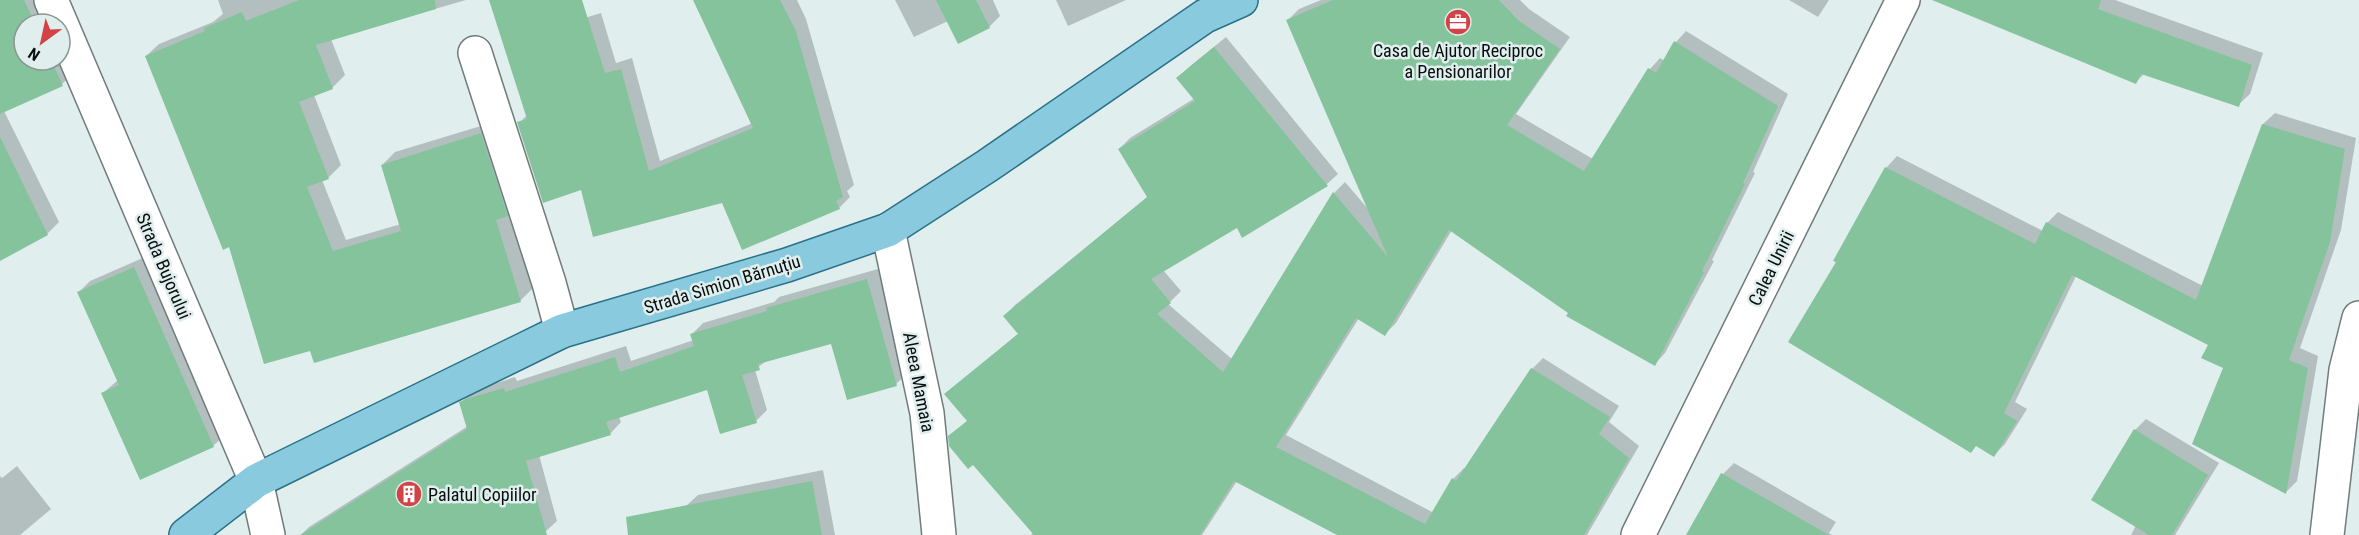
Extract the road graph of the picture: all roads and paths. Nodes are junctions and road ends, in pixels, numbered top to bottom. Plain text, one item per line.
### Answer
1 (51, 0) edge
2 (1241, 0) edge
3 (1904, 0) edge
4 (475, 53) dead end
5 (888, 230) junction
6 (2359, 318) edge
7 (562, 331) junction
8 (256, 481) junction
9 (186, 535) edge
10 (268, 535) edge
11 (939, 535) edge
12 (1638, 535) edge
13 (2327, 535) edge

1 - 8 street, Strada Bujorului
2 - 5 main road, Strada Simion Bărnuțiu
3 - 12 street, Calea Unirii
4 - 7 street
5 - 7 main road, Strada Simion Bărnuțiu
5 - 11 street, Aleea Mamaia
6 - 13 street
7 - 8 main road, Strada Simion Bărnuțiu
8 - 9 main road, Strada Simion Bărnuțiu
8 - 10 street, Strada Bujorului

